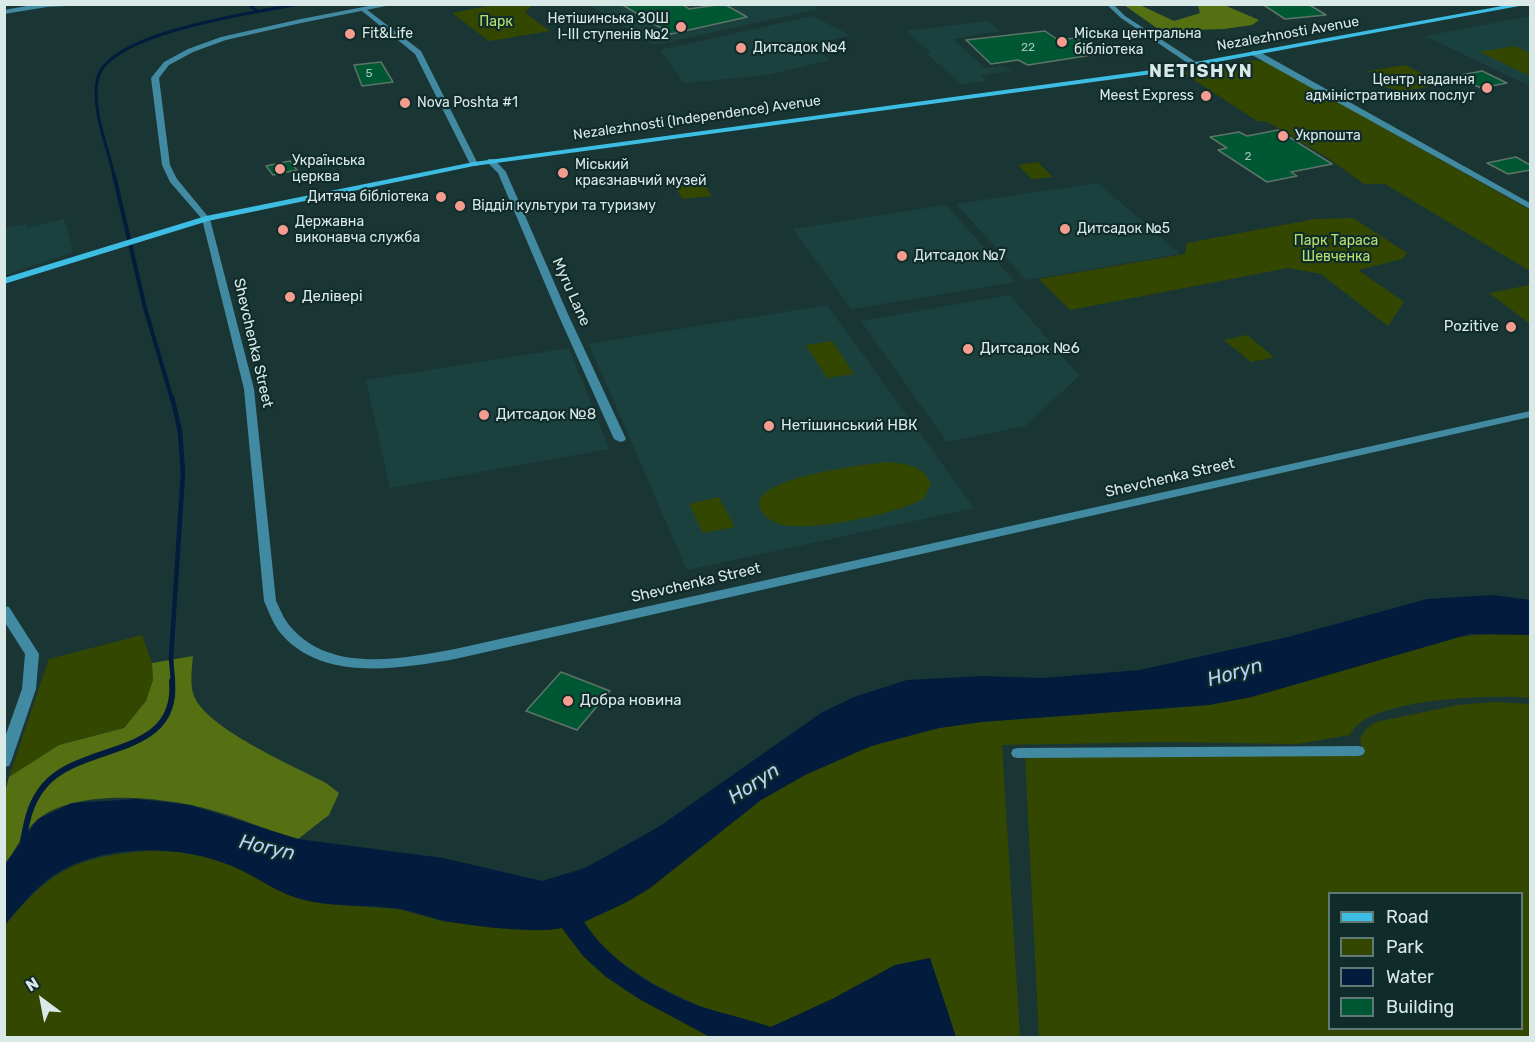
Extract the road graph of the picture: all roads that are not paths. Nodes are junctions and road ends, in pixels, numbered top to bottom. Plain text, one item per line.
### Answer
1 (102, 4) edge
2 (393, 4) edge
3 (1109, 4) edge
4 (1527, 4) edge
5 (364, 10) junction
6 (4, 12) edge
7 (1255, 53) junction
8 (1195, 64) junction
9 (491, 161) junction
10 (474, 164) junction
11 (1530, 206) edge
12 (206, 219) junction
13 (4, 281) edge
14 (1530, 414) edge
15 (620, 439) dead end
16 (4, 610) edge
17 (1358, 751) dead end
18 (1018, 753) dead end
19 (4, 762) edge

1 - 6 street
2 - 5 street
3 - 8 street
4 - 7 main road, Nezalezhnosti Avenue
5 - 10 street
5 - 12 street
7 - 8 main road, Nezalezhnosti Avenue
7 - 11 street
8 - 9 main road, Nezalezhnosti (Independence) Avenue
9 - 10 main road, Nezalezhnosti (Independence) Avenue
9 - 15 street, Myru Lane
10 - 12 main road, Nezalezhnosti (Independence) Avenue
12 - 13 main road
12 - 14 street, Shevchenka Street
16 - 19 street
17 - 18 street

